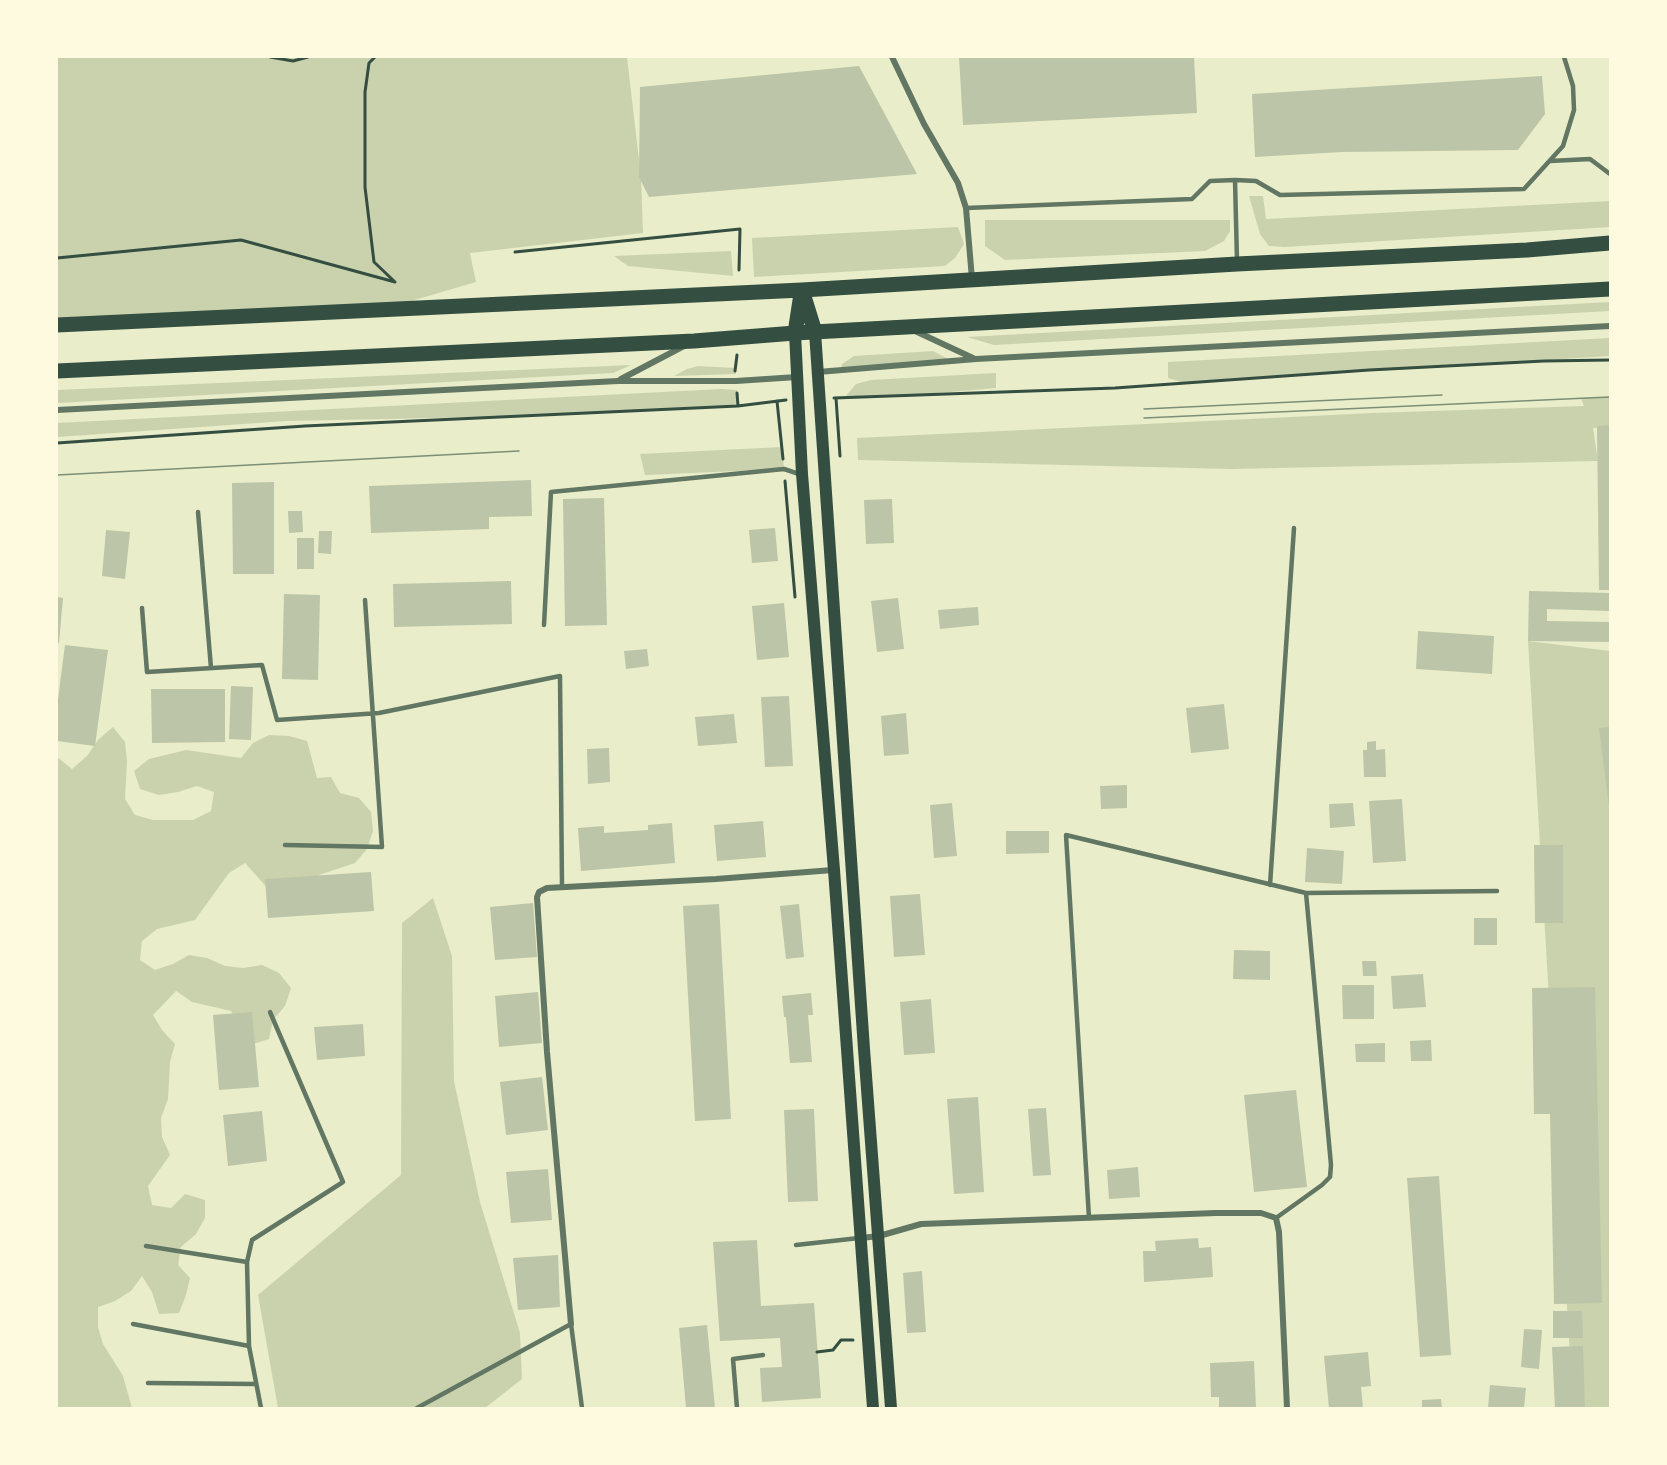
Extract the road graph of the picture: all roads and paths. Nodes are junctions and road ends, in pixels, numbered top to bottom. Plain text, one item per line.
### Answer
1 (270, 57) edge
2 (308, 57) edge
3 (375, 57) edge
4 (892, 57) edge
5 (1564, 57) edge
6 (1550, 161) junction
7 (1610, 174) edge
8 (1235, 180) junction
9 (966, 208) junction
10 (1610, 243) edge
11 (515, 252) dead end
12 (57, 258) edge
13 (1238, 264) junction
14 (739, 270) dead end
15 (972, 280) junction
16 (1610, 289) edge
17 (802, 290) junction
18 (57, 325) edge
19 (1610, 326) edge
20 (906, 327) junction
21 (814, 332) junction
22 (795, 333) junction
23 (694, 341) junction
24 (976, 359) junction
25 (1610, 360) edge
26 (57, 371) edge
27 (818, 372) junction
28 (797, 377) junction
29 (618, 381) junction
30 (819, 398) junction
31 (799, 399) junction
32 (57, 410) edge
33 (57, 443) edge
34 (802, 474) junction
35 (198, 512) dead end
36 (1294, 528) dead end
37 (365, 600) dead end
38 (142, 608) dead end
39 (544, 625) dead end
40 (211, 668) junction
41 (372, 713) junction
42 (285, 845) dead end
43 (834, 870) junction
44 (1270, 885) junction
45 (562, 887) junction
46 (1497, 891) dead end
47 (1306, 894) junction
48 (270, 1012) dead end
49 (1089, 1218) junction
50 (1276, 1218) junction
51 (879, 1236) junction
52 (861, 1238) junction
53 (796, 1245) dead end
54 (146, 1246) dead end
55 (247, 1262) junction
56 (133, 1324) dead end
57 (571, 1324) junction
58 (856, 1340) dead end
59 (249, 1346) junction
60 (818, 1352) dead end
61 (763, 1355) dead end
62 (148, 1383) dead end
63 (256, 1384) junction
64 (261, 1408) edge
65 (417, 1408) edge
66 (582, 1408) edge
67 (737, 1408) edge
68 (873, 1408) edge
69 (891, 1408) edge
70 (1287, 1408) edge

1 - 2 path
3 - 12 path
4 - 9 street
5 - 6 lane
6 - 7 lane
6 - 8 lane
8 - 9 lane
8 - 13 lane
9 - 15 street
10 - 13 main road
11 - 14 path
13 - 15 main road
15 - 17 main road
16 - 20 main road
17 - 18 main road
17 - 21 main road
17 - 22 main road
19 - 24 street
20 - 21 main road
20 - 24 street
21 - 22 main road
21 - 27 main road
22 - 23 main road
22 - 28 main road
23 - 26 main road
23 - 29 street
24 - 27 street
25 - 30 path
27 - 30 main road
28 - 29 street
28 - 31 main road
29 - 32 street
30 - 51 main road
31 - 33 path
31 - 34 main road
34 - 39 lane
34 - 43 main road
35 - 40 lane
36 - 44 lane
37 - 41 lane
38 - 40 lane
40 - 41 lane
41 - 42 lane
41 - 45 lane
43 - 45 street
43 - 52 main road
44 - 47 lane
44 - 49 lane
45 - 57 street
46 - 47 lane
47 - 50 lane
48 - 55 lane
49 - 50 street
49 - 51 street
50 - 70 street
51 - 52 street
51 - 69 main road
52 - 53 lane
52 - 68 main road
54 - 55 lane
55 - 59 lane
56 - 59 lane
57 - 65 lane
57 - 66 lane
58 - 60 path
59 - 63 lane
61 - 67 lane
62 - 63 lane
63 - 64 lane

